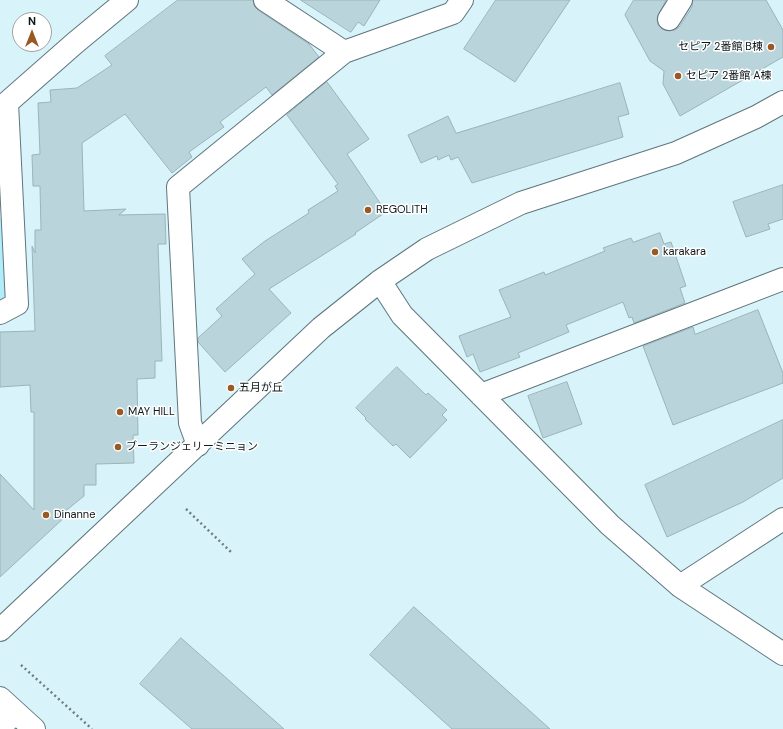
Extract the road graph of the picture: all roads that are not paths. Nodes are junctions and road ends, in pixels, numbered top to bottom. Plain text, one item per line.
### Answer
1 (127, 0) edge
2 (265, 0) edge
3 (462, 0) edge
4 (681, 0) edge
5 (669, 19) dead end
6 (344, 52) junction
7 (783, 102) edge
8 (4, 106) edge
9 (783, 279) edge
10 (380, 281) junction
11 (0, 313) edge
12 (481, 395) junction
13 (198, 445) junction
14 (783, 519) edge
15 (680, 586) junction
16 (3, 622) edge
17 (783, 654) edge
18 (5, 713) edge
19 (34, 729) edge

1 - 8 street
2 - 6 street
3 - 6 street
4 - 5 street
6 - 13 street
7 - 10 street
8 - 11 street
9 - 12 street
10 - 12 street
10 - 13 street
12 - 15 street
13 - 16 street
14 - 15 street
15 - 17 street
18 - 19 street

